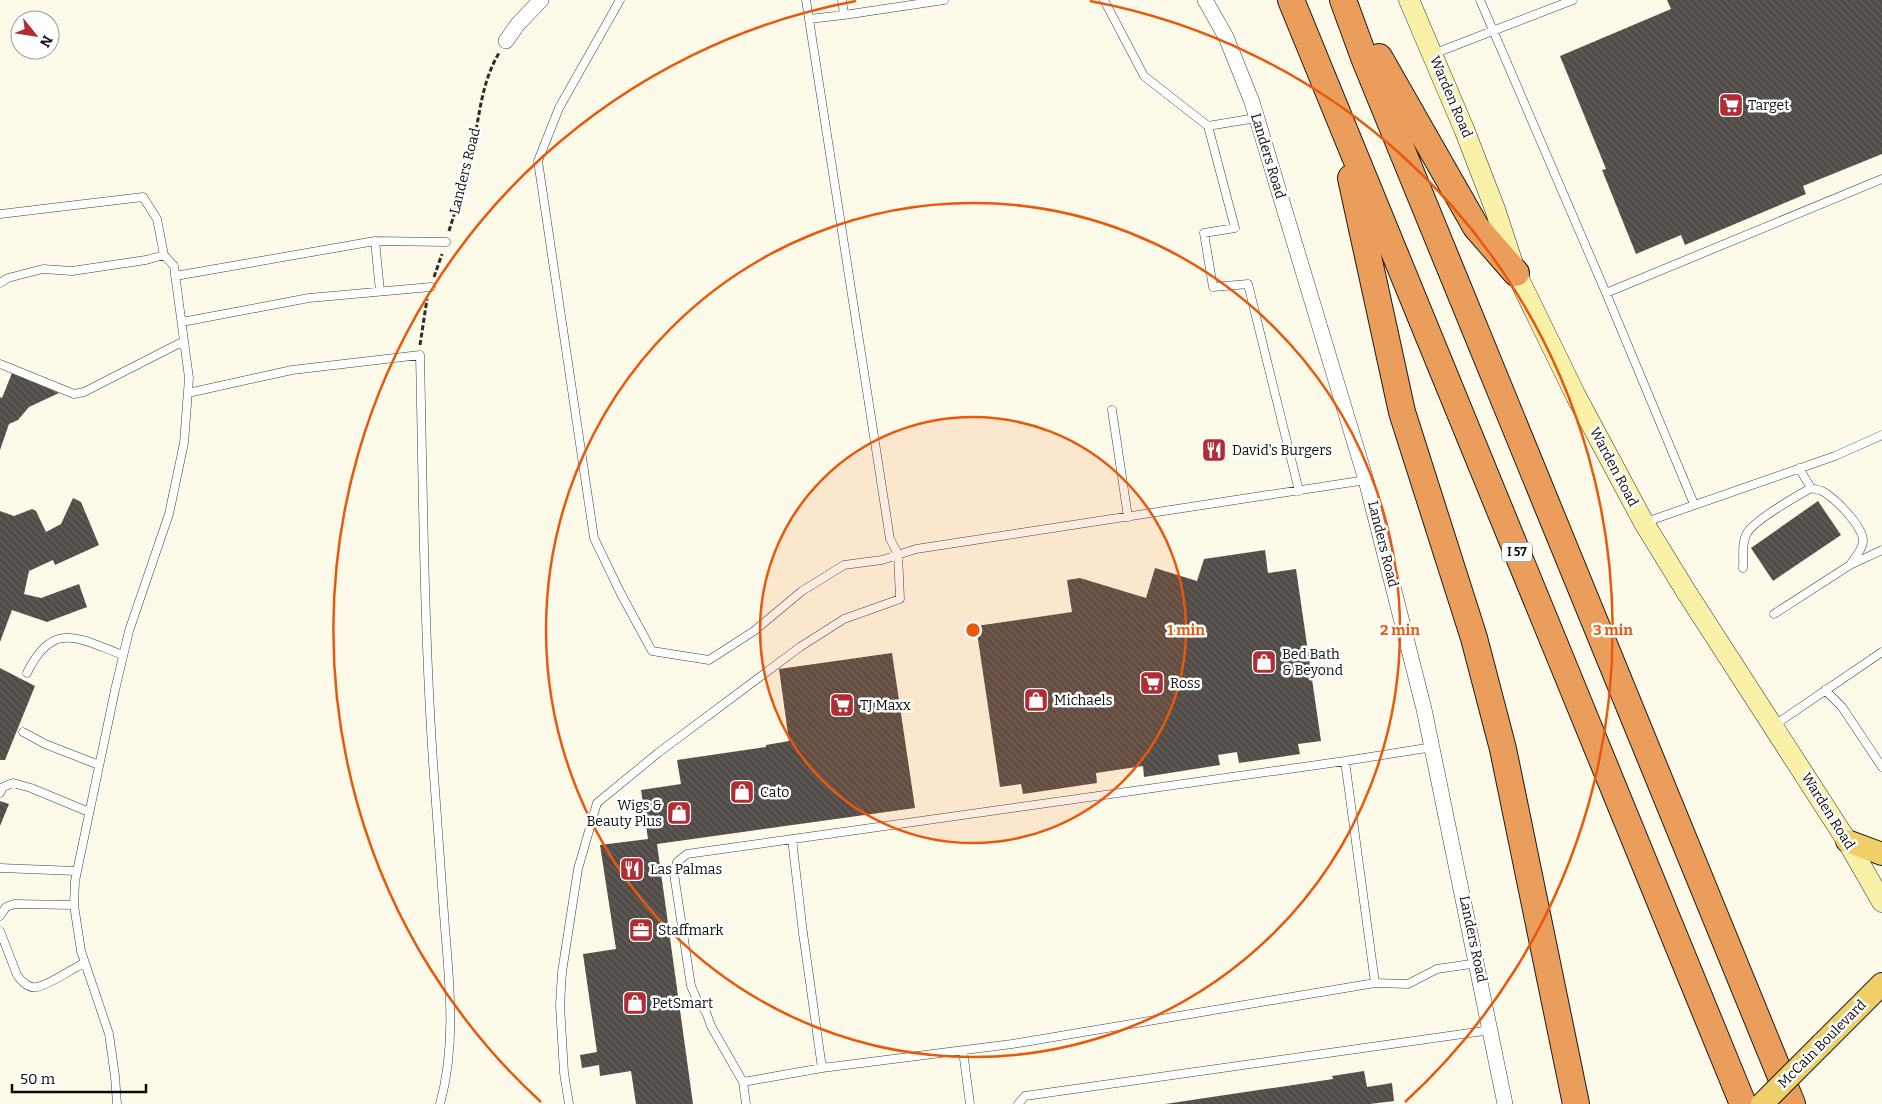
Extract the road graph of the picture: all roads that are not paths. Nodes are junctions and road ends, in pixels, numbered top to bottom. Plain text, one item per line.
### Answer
1 (541, 0) edge
2 (620, 0) edge
3 (806, 0) edge
4 (842, 0) edge
5 (944, 0) edge
6 (1104, 0) edge
7 (1205, 0) edge
8 (1291, 0) edge
9 (1344, 0) edge
10 (1409, 0) edge
11 (1480, 0) edge
12 (1573, 0) edge
13 (844, 15) junction
14 (809, 19) junction
15 (1492, 31) junction
16 (506, 41) road end
17 (1433, 54) junction
18 (1256, 118) junction
19 (1339, 118) junction
20 (1208, 126) junction
21 (1882, 179) edge
22 (0, 214) edge
23 (375, 241) junction
24 (446, 242) road end
25 (164, 255) junction
26 (1516, 273) junction
27 (175, 276) junction
28 (0, 283) edge
29 (431, 287) road end
30 (380, 291) junction
31 (1606, 293) junction
32 (182, 322) junction
33 (184, 341) junction
34 (0, 364) edge
35 (188, 393) junction
36 (1112, 410) dead end
37 (1882, 435) edge
38 (1799, 468) junction
39 (1366, 480) junction
40 (1811, 488) junction
41 (1299, 491) junction
42 (1694, 504) junction
43 (1128, 517) junction
44 (1644, 523) junction
45 (1882, 550) edge
46 (898, 554) junction
47 (1850, 565) junction
48 (1744, 568) dead end
49 (1774, 614) dead end
50 (1882, 652) edge
51 (123, 655) junction
52 (27, 673) dead end
53 (1825, 690) junction
54 (1773, 726) junction
55 (23, 732) dead end
56 (1432, 747) junction
57 (1346, 761) junction
58 (99, 765) junction
59 (1882, 767) edge
60 (0, 793) edge
61 (89, 812) junction
62 (792, 839) junction
63 (1847, 841) junction
64 (1882, 854) edge
65 (0, 868) edge
66 (77, 871) junction
67 (1882, 902) edge
68 (74, 905) junction
69 (0, 916) edge
70 (0, 932) edge
71 (84, 963) junction
72 (1478, 964) junction
73 (1375, 983) junction
74 (1882, 984) edge
75 (1491, 1030) junction
76 (963, 1051) junction
77 (822, 1068) junction
78 (743, 1082) junction
79 (117, 1104) edge
80 (440, 1104) edge
81 (568, 1104) edge
82 (746, 1104) edge
83 (970, 1104) edge
84 (1018, 1104) edge
85 (1505, 1104) edge
86 (1576, 1104) edge
87 (1743, 1104) edge
88 (1762, 1104) edge
89 (1792, 1104) edge

1 - 16 street
2 - 46 lane
3 - 14 lane
4 - 13 lane
5 - 13 lane
6 - 20 lane
7 - 18 street, Landers Road
8 - 19 highway, I 57
9 - 26 highway
9 - 89 highway
10 - 17 street, Warden Road
11 - 15 lane
12 - 15 lane
13 - 14 lane
14 - 46 lane
15 - 17 lane
15 - 31 lane
17 - 26 street, Warden Road
18 - 20 lane
18 - 39 street, Landers Road
19 - 86 highway
19 - 87 highway, I 57
20 - 41 lane
21 - 31 lane
22 - 25 lane
23 - 24 lane
23 - 27 lane
23 - 30 lane
25 - 27 lane
25 - 28 lane
26 - 44 street, Warden Road
27 - 32 lane
29 - 30 lane
30 - 32 lane
31 - 42 lane
32 - 33 lane
33 - 34 lane
33 - 35 lane
35 - 51 lane
35 - 80 lane
36 - 43 lane
37 - 38 lane
38 - 40 lane
38 - 42 lane
39 - 41 lane
39 - 56 street, Landers Road
40 - 47 lane
40 - 48 lane
41 - 43 lane
42 - 44 lane
43 - 46 lane
44 - 54 street, Warden Road
45 - 47 lane
46 - 81 lane
47 - 49 lane
50 - 53 lane
51 - 52 lane
51 - 58 lane
53 - 54 lane
53 - 59 lane
54 - 63 street, Warden Road
55 - 58 lane
56 - 57 lane
56 - 72 street, Landers Road
57 - 62 lane
57 - 73 lane
58 - 61 lane
60 - 61 lane
61 - 66 lane
62 - 77 lane
62 - 78 lane
63 - 64 main road
63 - 67 street, Warden Road
65 - 66 lane
66 - 68 lane
68 - 69 lane
68 - 71 lane
70 - 71 lane
71 - 79 lane
72 - 73 lane
72 - 75 street, Landers Road
73 - 76 lane
74 - 88 main road, McCain Boulevard, bridge
75 - 84 lane
75 - 85 street, Landers Road
76 - 77 lane
76 - 83 lane
77 - 78 lane
78 - 82 lane

